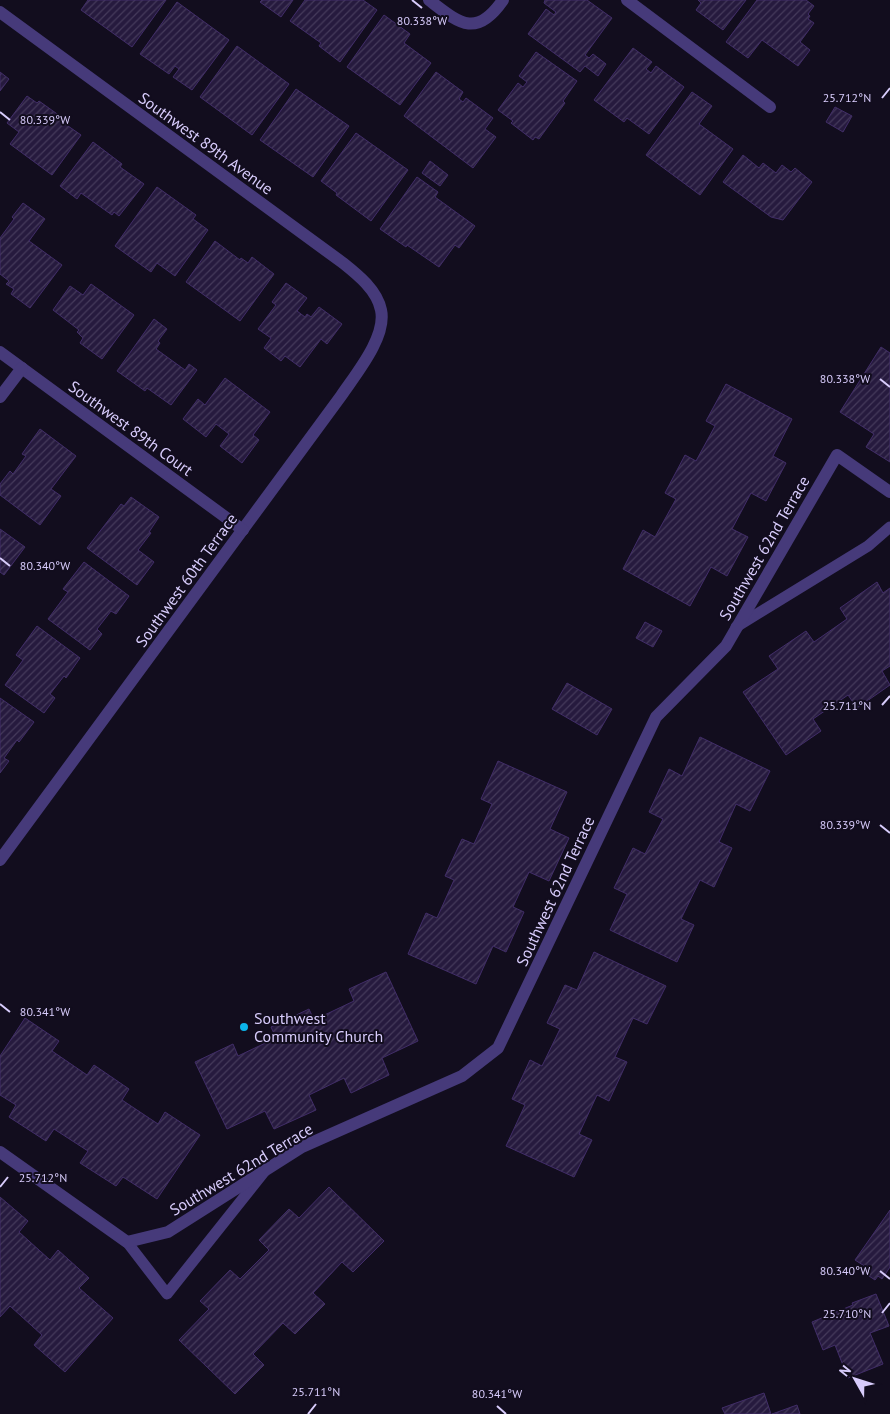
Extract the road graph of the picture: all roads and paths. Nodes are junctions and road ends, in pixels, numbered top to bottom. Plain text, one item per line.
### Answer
1 (429, 0) edge
2 (503, 0) edge
3 (627, 0) edge
4 (0, 12) edge
5 (770, 107) dead end
6 (382, 311) joint
7 (0, 352) edge
8 (22, 368) junction
9 (0, 397) edge
10 (890, 492) edge
11 (890, 527) edge
12 (243, 530) junction
13 (736, 627) junction
14 (0, 860) edge
15 (0, 1152) edge
16 (267, 1169) junction
17 (127, 1242) junction

1 - 2 street
3 - 5 street
4 - 6 street, Southwest 89th Avenue
6 - 12 street, Southwest 60th Terrace
7 - 8 street, Southwest 89th Court
8 - 9 street
8 - 12 street, Southwest 89th Court
10 - 13 street, Southwest 62nd Terrace
11 - 13 lane
12 - 14 street, Southwest 60th Terrace
13 - 16 street, Southwest 62nd Terrace
15 - 17 street
16 - 17 street, Southwest 62nd Terrace
16 - 17 lane

